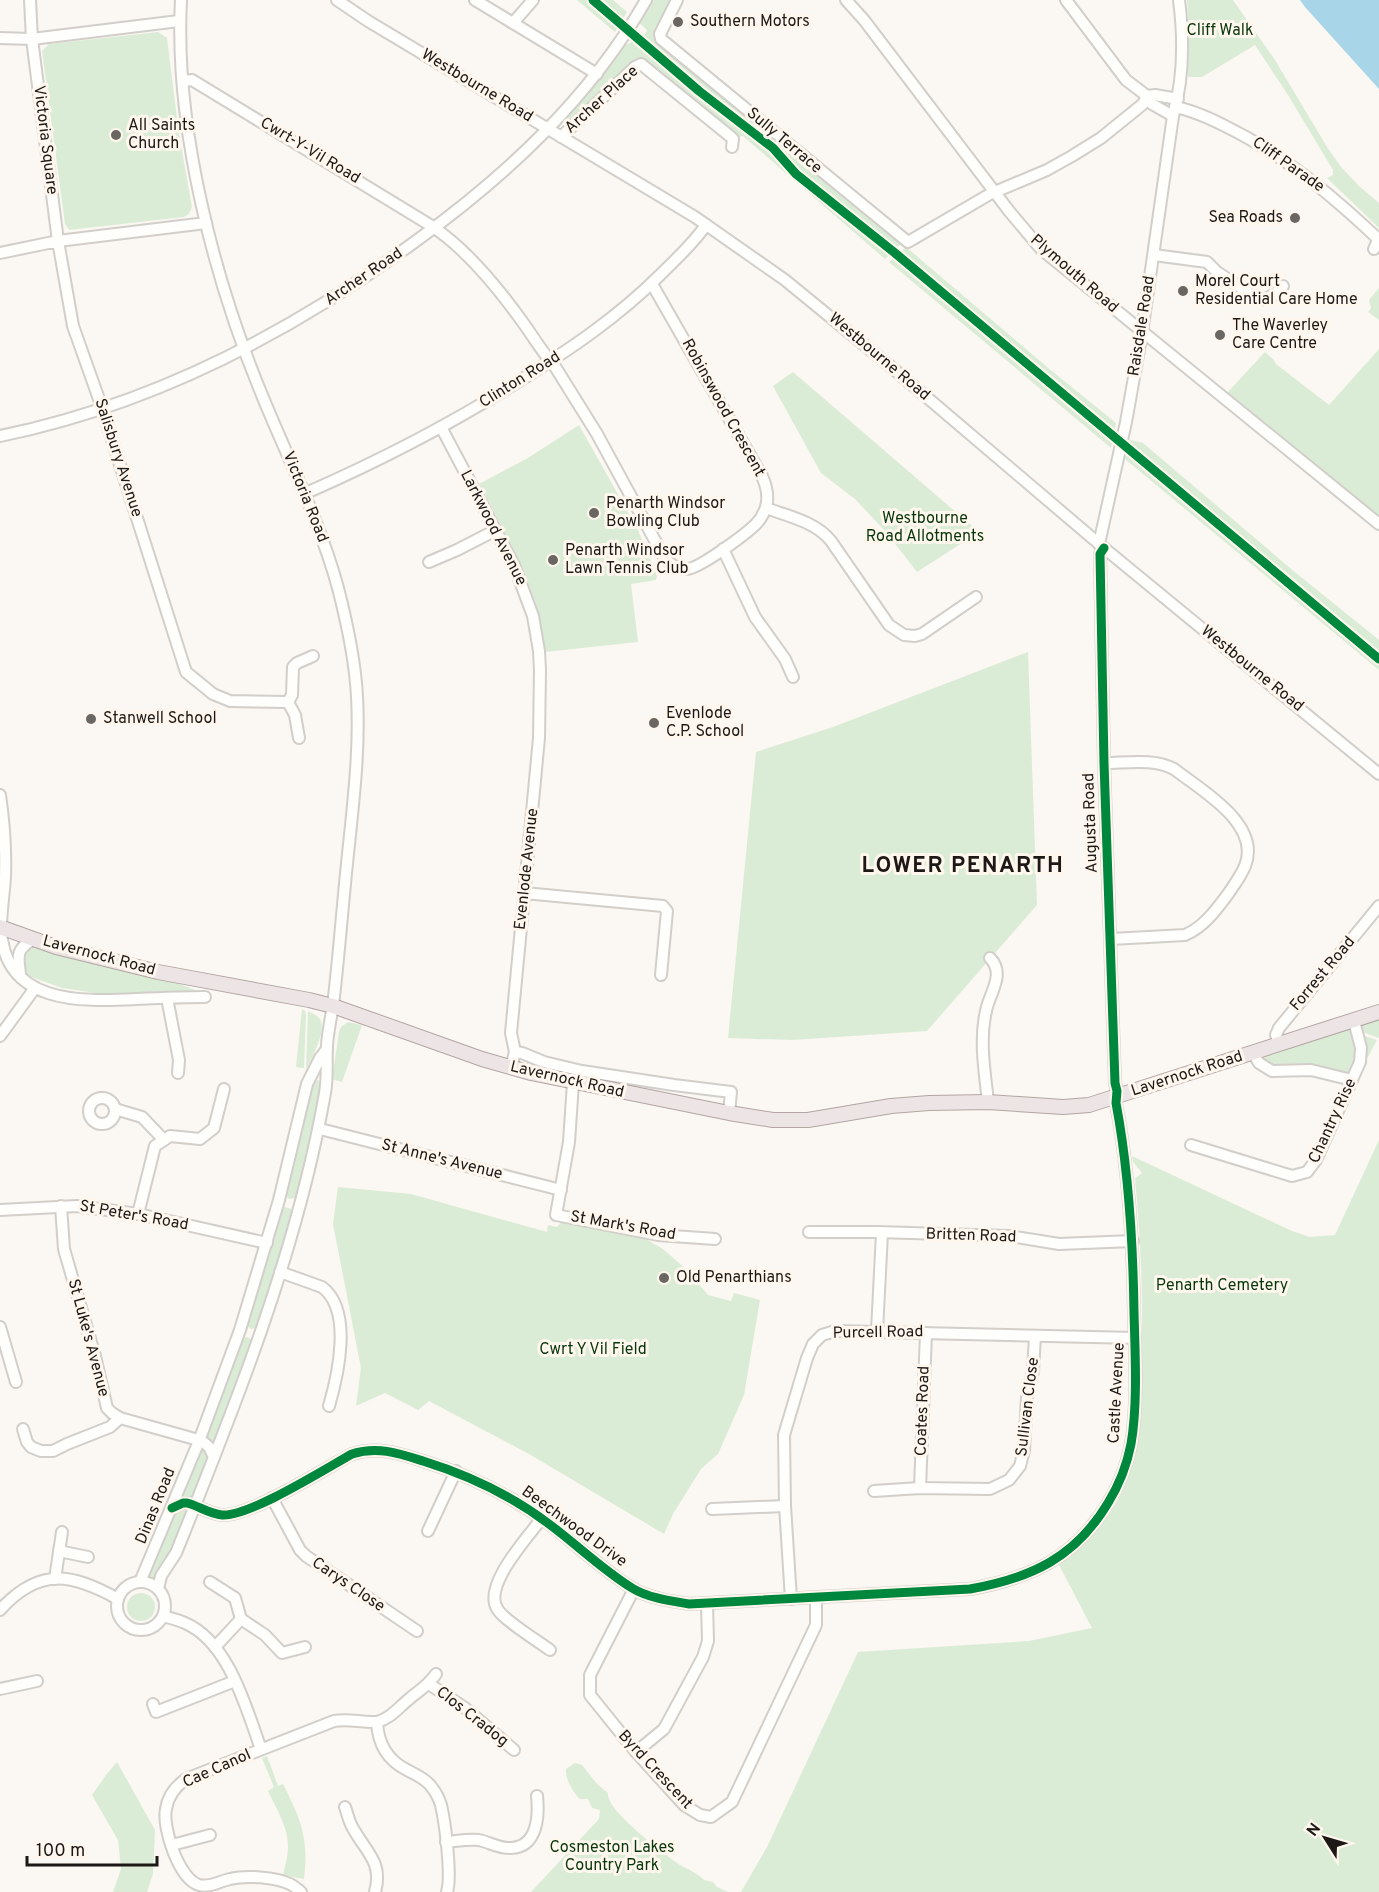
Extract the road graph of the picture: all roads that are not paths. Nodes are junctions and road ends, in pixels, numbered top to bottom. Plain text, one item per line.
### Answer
1 (30, 0) edge
2 (181, 0) edge
3 (337, 0) edge
4 (475, 0) edge
5 (533, 0) edge
6 (646, 0) edge
7 (677, 0) edge
8 (846, 0) edge
9 (1066, 0) edge
10 (1179, 0) edge
11 (179, 21) junction
12 (513, 23) junction
13 (0, 38) edge
14 (32, 39) junction
15 (597, 74) junction
16 (183, 81) junction
17 (1147, 96) junction
18 (1175, 107) junction
19 (548, 129) junction
20 (561, 137) junction
21 (732, 147) dead end
22 (995, 192) junction
23 (206, 223) junction
24 (706, 225) junction
25 (435, 228) junction
26 (58, 242) junction
27 (1374, 249) dead end
28 (0, 253) edge
29 (1154, 255) junction
30 (652, 284) junction
31 (1283, 286) dead end
32 (1142, 333) junction
33 (244, 349) junction
34 (550, 361) junction
35 (101, 408) junction
36 (441, 427) junction
37 (0, 436) edge
38 (306, 493) junction
39 (766, 508) junction
40 (1379, 524) edge
41 (496, 530) junction
42 (1101, 546) junction
43 (723, 549) junction
44 (429, 561) dead end
45 (976, 597) dead end
46 (313, 656) dead end
47 (540, 670) joint
48 (793, 677) dead end
49 (288, 702) junction
50 (299, 738) dead end
51 (1104, 763) junction
52 (1379, 774) edge
53 (0, 795) edge
54 (524, 893) junction
55 (1379, 906) edge
56 (1, 927) edge
57 (34, 939) junction
58 (1111, 939) junction
59 (990, 958) dead end
60 (661, 975) dead end
61 (21, 978) junction
62 (35, 988) junction
63 (205, 997) dead end
64 (167, 998) junction
65 (333, 1006) junction
66 (1379, 1012) edge
67 (1354, 1020) junction
68 (0, 1036) edge
69 (1279, 1044) junction
70 (327, 1049) junction
71 (515, 1052) junction
72 (1253, 1053) junction
73 (511, 1068) junction
74 (178, 1073) dead end
75 (310, 1075) junction
76 (327, 1078) junction
77 (1352, 1080) junction
78 (573, 1083) junction
79 (224, 1089) dead end
80 (1116, 1096) junction
81 (988, 1102) junction
82 (115, 1109) dead end
83 (729, 1113) junction
84 (324, 1130) dead end
85 (164, 1140) junction
86 (1191, 1145) dead end
87 (561, 1190) junction
88 (279, 1200) junction
89 (61, 1206) junction
90 (299, 1206) junction
91 (0, 1210) edge
92 (138, 1214) junction
93 (809, 1232) dead end
94 (882, 1233) junction
95 (716, 1239) dead end
96 (1133, 1241) junction
97 (267, 1242) junction
98 (280, 1272) junction
99 (0, 1327) edge
100 (240, 1330) junction
101 (877, 1331) junction
102 (926, 1333) junction
103 (260, 1336) junction
104 (1035, 1336) junction
105 (1135, 1338) junction
106 (16, 1382) dead end
107 (329, 1406) dead end
108 (120, 1418) junction
109 (23, 1429) dead end
110 (199, 1441) junction
111 (214, 1457) junction
112 (456, 1471) junction
113 (920, 1488) junction
114 (874, 1491) dead end
115 (272, 1498) junction
116 (195, 1506) junction
117 (785, 1506) junction
118 (172, 1508) junction
119 (712, 1509) dead end
120 (542, 1518) junction
121 (428, 1531) dead end
122 (62, 1532) dead end
123 (59, 1551) junction
124 (88, 1557) dead end
125 (55, 1579) junction
126 (210, 1581) dead end
127 (140, 1582) junction
128 (158, 1589) junction
129 (634, 1589) junction
130 (816, 1598) junction
131 (118, 1599) junction
132 (791, 1599) junction
133 (706, 1604) junction
134 (0, 1610) edge
135 (163, 1616) junction
136 (241, 1619) junction
137 (417, 1631) dead end
138 (215, 1647) junction
139 (305, 1647) dead end
140 (550, 1650) dead end
141 (436, 1674) dead end
142 (235, 1681) junction
143 (37, 1682) dead end
144 (429, 1684) junction
145 (0, 1689) edge
146 (153, 1704) dead end
147 (377, 1722) junction
148 (261, 1749) junction
149 (514, 1750) dead end
150 (636, 1752) junction
151 (537, 1796) dead end
152 (345, 1807) dead end
153 (210, 1835) dead end
154 (446, 1842) junction
155 (172, 1845) junction
156 (301, 1892) edge
157 (375, 1892) edge
158 (447, 1892) edge

1 - 14 street, Victoria Square
2 - 11 street, Victoria Road
3 - 19 street, Westbourne Road
4 - 12 street
5 - 12 street
6 - 15 street, Archer Road
7 - 22 street, Sully Terrace
8 - 22 street, Plymouth Road
9 - 17 street
10 - 18 street, Raisdale Road
11 - 14 street
11 - 16 street, Victoria Road
12 - 15 street
13 - 14 street
14 - 26 street, Victoria Square
15 - 19 street, Archer Road
16 - 23 street, Victoria Road
16 - 25 street, Cwrt-Y-Vil Road
17 - 18 street
17 - 18 street
17 - 22 street
18 - 27 street, Cliff Parade
18 - 29 street, Raisdale Road
19 - 20 street, Westbourne Road
19 - 25 street, Archer Road
20 - 21 street, Archer Place
20 - 24 street, Westbourne Road
22 - 32 street, Plymouth Road
23 - 26 street
23 - 33 street, Victoria Road
24 - 30 street, Clinton Road
24 - 42 street, Westbourne Road
25 - 33 street, Archer Road
25 - 34 street, Cwrt-Y-Vil Road
26 - 28 street
26 - 35 street, Salisbury Avenue
29 - 31 street
29 - 32 street, Raisdale Road
30 - 34 street, Clinton Road
30 - 39 street, Robinswood Crescent
32 - 40 street, Plymouth Road
32 - 42 street, Raisdale Road
33 - 35 street, Archer Road
33 - 38 street, Victoria Road
34 - 36 street, Clinton Road
34 - 43 street
35 - 37 street, Archer Road
35 - 49 street, Salisbury Avenue
36 - 38 street, Clinton Road
36 - 41 street, Larkwood Avenue
38 - 65 street, Victoria Road
39 - 43 street
39 - 45 street
41 - 44 street
41 - 47 street, Larkwood Avenue
42 - 51 street, Augusta Road
42 - 52 street, Westbourne Road
43 - 48 street
46 - 49 street
47 - 54 street, Evenlode Avenue
49 - 50 street
51 - 58 street, Augusta Road
51 - 58 street
53 - 56 street
54 - 60 street
54 - 71 street, Evenlode Avenue
55 - 69 street, Forrest Road
56 - 57 main road, Lavernock Road
56 - 61 street, Lavernock Road
57 - 61 street
57 - 65 main road, Lavernock Road
58 - 80 street, Augusta Road
59 - 81 street
61 - 62 street, Lavernock Road
62 - 64 street, Lavernock Road
62 - 68 street
63 - 64 street, Lavernock Road
64 - 74 street
65 - 70 street, Dinas Road
65 - 73 main road, Lavernock Road
66 - 67 main road, Lavernock Road
67 - 69 main road, Lavernock Road
67 - 77 street, Chantry Rise
69 - 72 main road, Lavernock Road
70 - 75 street, Dinas Road
70 - 76 street, Dinas Road
71 - 73 street, Evenlode Avenue
71 - 83 street
72 - 77 street
72 - 80 main road, Lavernock Road
73 - 78 main road, Lavernock Road
75 - 76 street
75 - 88 street, Dinas Road
76 - 90 street, Dinas Road
77 - 86 street, Chantry Rise
78 - 83 main road, Lavernock Road
78 - 87 street, St Mark's Road
79 - 85 street
80 - 81 main road, Lavernock Road
80 - 96 street, Castle Avenue
81 - 83 main road, Lavernock Road
82 - 85 street
84 - 87 street, St Anne's Avenue
85 - 92 street
87 - 95 street, St Mark's Road
88 - 90 street
88 - 97 street, Dinas Road
89 - 91 street, St Peter's Road
89 - 92 street, St Peter's Road
89 - 108 street, St Luke's Avenue
90 - 98 street, Dinas Road
92 - 97 street, St Peter's Road
93 - 94 street, Britten Road
94 - 96 street, Britten Road
94 - 101 street
96 - 105 street, Castle Avenue
97 - 100 street, Dinas Road
98 - 103 street, Dinas Road
98 - 107 street
99 - 106 street
100 - 103 street
100 - 110 street, Dinas Road
101 - 102 street, Purcell Road
101 - 117 street, Purcell Road
102 - 104 street, Purcell Road
102 - 113 street, Coates Road
103 - 111 street, Dinas Road
104 - 105 street, Purcell Road
104 - 113 street, Sullivan Close
105 - 130 street, Castle Avenue
108 - 109 street
108 - 110 street, St Luke's Avenue
110 - 111 street
110 - 118 street, Dinas Road
111 - 116 street, Dinas Road
112 - 115 street, Beechwood Drive
112 - 120 street, Beechwood Drive
112 - 121 street
113 - 114 street, Sullivan Close
115 - 116 street, Beechwood Drive
115 - 137 street, Carys Close
116 - 118 street
116 - 128 street, Dinas Road
117 - 119 street
117 - 132 street, Purcell Road
118 - 127 street, Dinas Road
120 - 129 street, Beechwood Drive
120 - 140 street
122 - 123 street
123 - 124 street
123 - 125 street
125 - 131 street
125 - 134 street
126 - 136 street
127 - 128 street
127 - 131 street
128 - 135 street
129 - 133 street, Castle Avenue
129 - 150 street, Byrd Crescent
130 - 132 street, Castle Avenue
130 - 150 street, Byrd Crescent
131 - 135 street
132 - 133 street, Castle Avenue
133 - 150 street
135 - 138 street
136 - 138 street
136 - 139 street
138 - 142 street
141 - 144 street
142 - 146 street
142 - 148 street
143 - 145 street
144 - 147 street
144 - 149 street, Clos Cradog
147 - 148 street, Cae Canol
147 - 154 street
148 - 155 street, Cae Canol
151 - 154 street
152 - 157 street
153 - 155 street
154 - 158 street
155 - 156 street, Cae Canol

